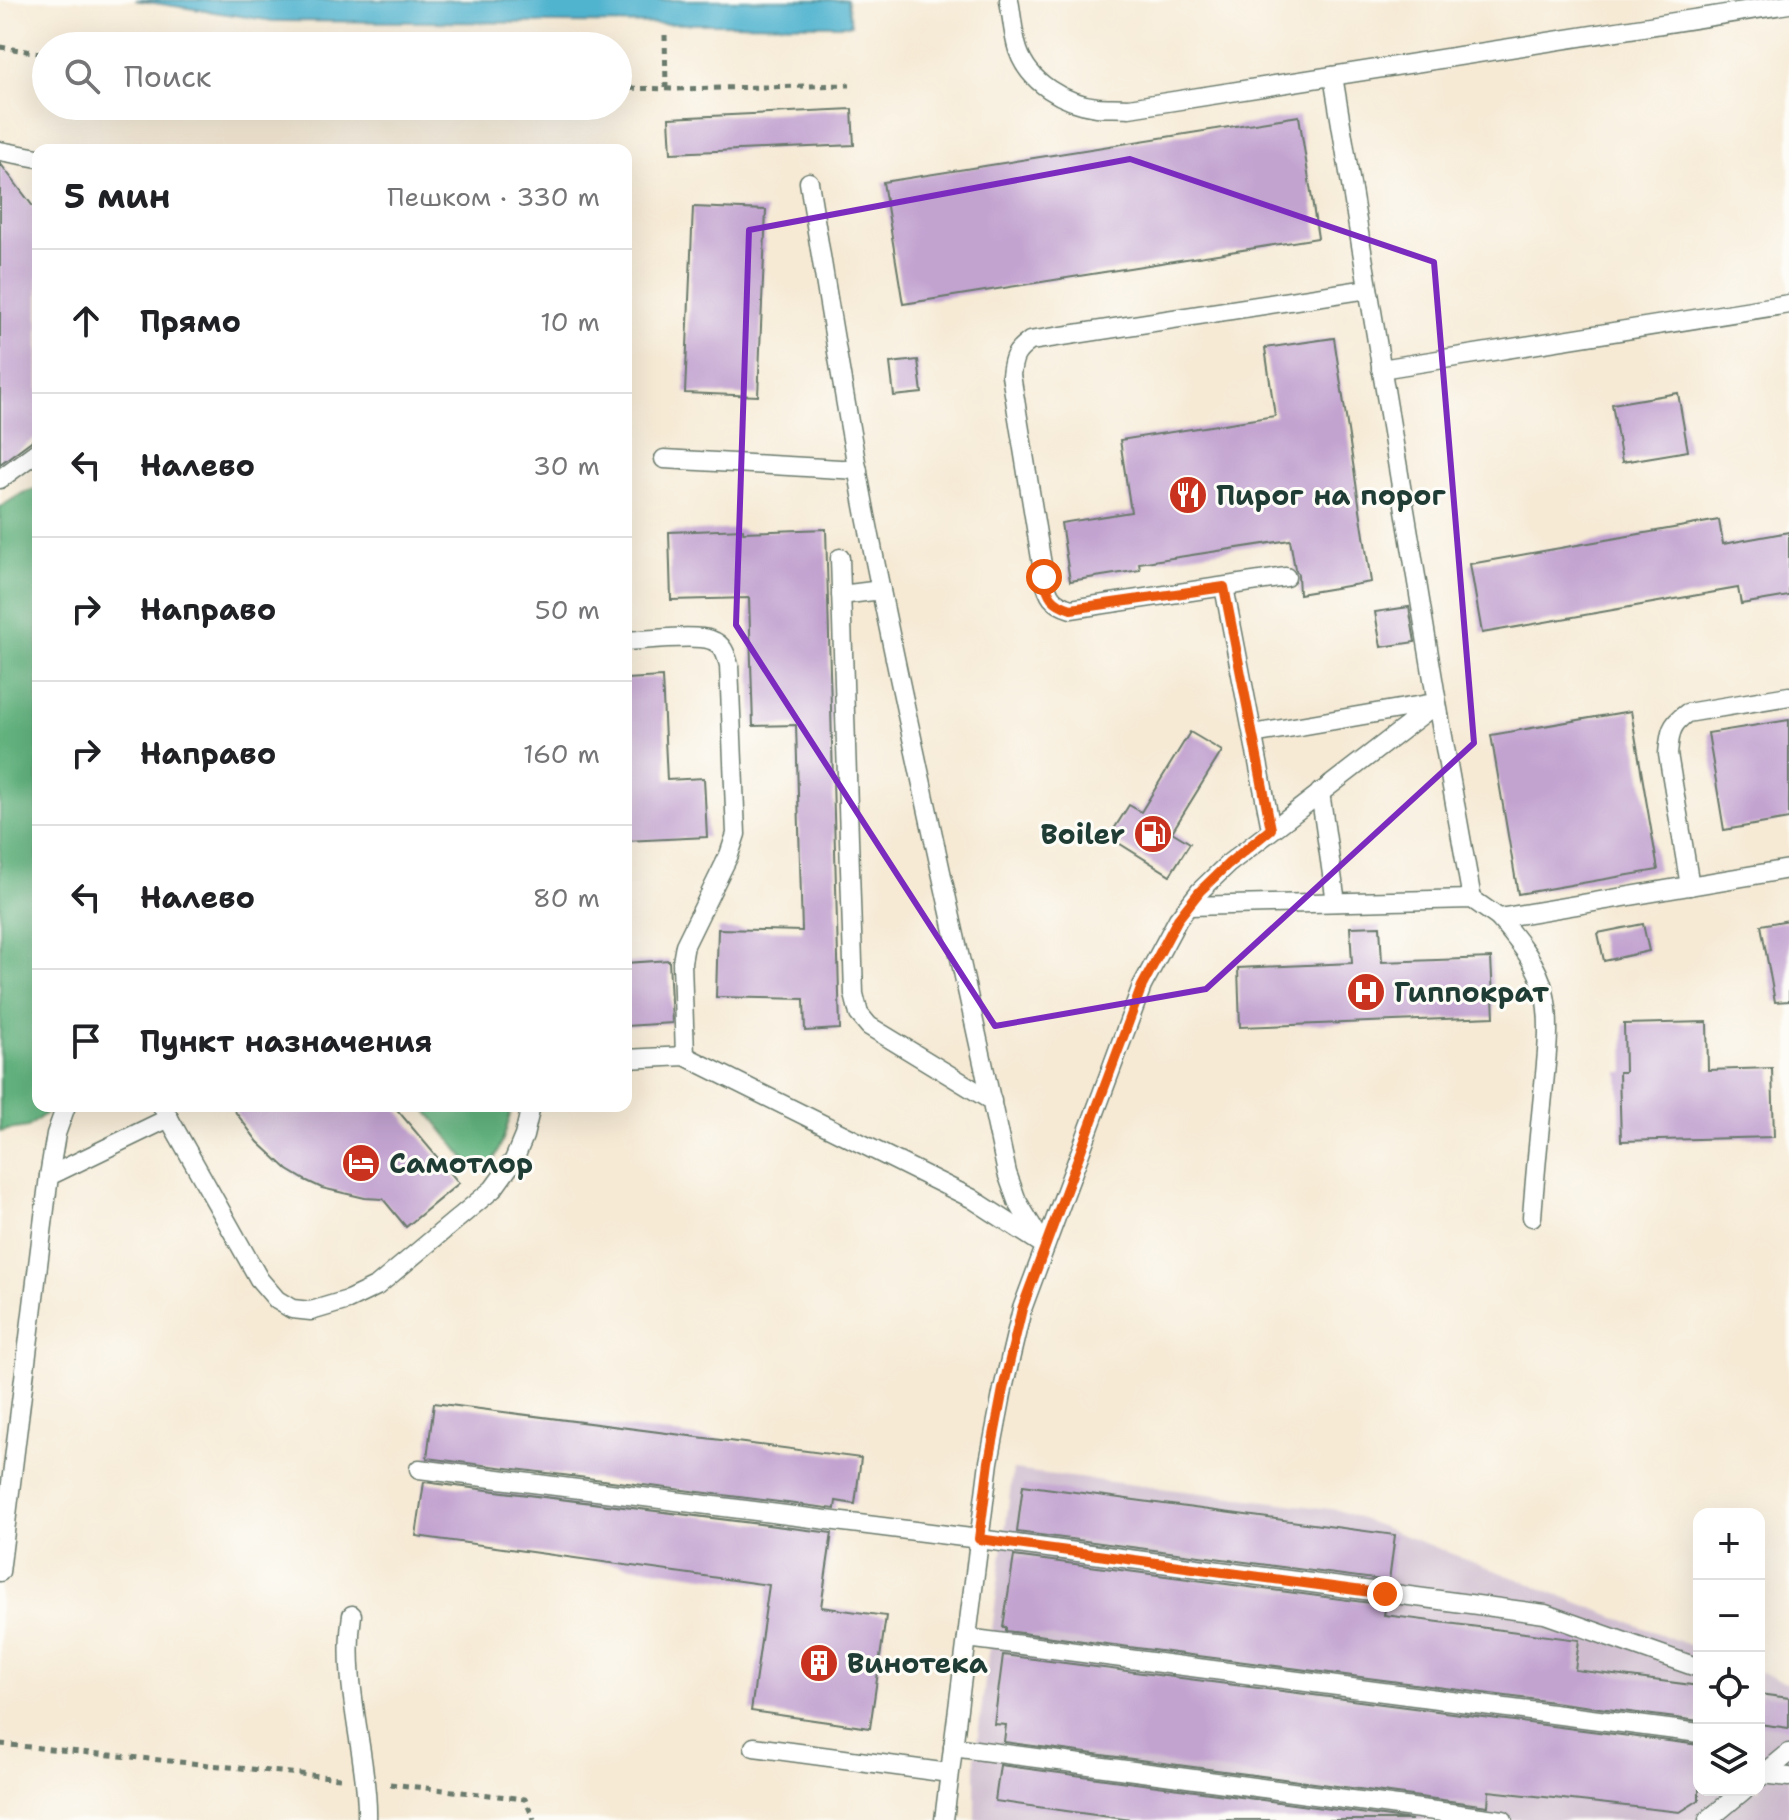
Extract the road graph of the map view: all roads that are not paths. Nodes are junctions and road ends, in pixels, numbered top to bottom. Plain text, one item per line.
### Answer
1 (1009, 0) edge
2 (1789, 4) edge
3 (1333, 76) junction
4 (0, 151) edge
5 (32, 157) edge
6 (809, 182) dead end
7 (1368, 289) junction
8 (1789, 304) edge
9 (1381, 369) junction
10 (32, 455) edge
11 (664, 459) dead end
12 (858, 470) junction
13 (0, 479) edge
14 (840, 558) dead end
15 (1286, 577) dead end
16 (1224, 587) junction
17 (881, 590) junction
18 (841, 595) junction
19 (632, 641) edge
20 (1789, 696) edge
21 (1437, 703) junction
22 (1253, 734) junction
23 (1320, 792) junction
24 (1271, 829) junction
25 (1789, 869) edge
26 (1690, 886) junction
27 (1472, 899) junction
28 (1336, 902) junction
29 (1189, 906) junction
30 (1499, 918) junction
31 (685, 1056) junction
32 (632, 1059) edge
33 (992, 1101) junction
34 (64, 1112) edge
35 (166, 1112) edge
36 (530, 1112) edge
37 (49, 1176) junction
38 (1532, 1217) dead end
39 (1044, 1246) junction
40 (419, 1469) dead end
41 (979, 1539) junction
42 (0, 1572) edge
43 (352, 1615) dead end
44 (967, 1638) junction
45 (1693, 1666) edge
46 (1693, 1732) edge
47 (754, 1747) dead end
48 (953, 1747) junction
49 (1789, 1753) edge
50 (949, 1773) junction
51 (1765, 1773) edge
52 (1765, 1776) edge
53 (1789, 1777) edge
54 (1737, 1796) edge
55 (367, 1820) edge
56 (944, 1820) edge
57 (1503, 1820) edge
58 (1708, 1820) edge

1 - 3 lane
2 - 3 lane
3 - 7 lane
4 - 5 lane
6 - 12 lane
7 - 9 lane
7 - 16 lane
8 - 9 lane
9 - 21 lane
10 - 13 lane
11 - 12 lane
12 - 17 lane
14 - 18 lane
15 - 16 lane
16 - 22 lane
17 - 18 lane
17 - 33 lane
18 - 33 lane
19 - 31 lane
20 - 26 lane
21 - 22 lane
21 - 23 lane
21 - 27 lane
22 - 24 lane
23 - 24 lane
23 - 28 lane
24 - 29 lane
25 - 26 lane
26 - 30 lane
27 - 28 lane
27 - 30 lane
28 - 29 lane
29 - 39 lane
30 - 38 lane
31 - 32 lane
31 - 39 lane
33 - 39 lane
34 - 37 lane
35 - 36 lane
35 - 37 lane
37 - 42 lane
39 - 41 lane
40 - 41 lane
41 - 44 lane
41 - 45 lane
43 - 55 lane
44 - 46 lane
44 - 48 lane
47 - 50 lane
48 - 50 lane
48 - 57 lane
49 - 51 lane
50 - 56 lane
52 - 53 lane
54 - 58 lane

